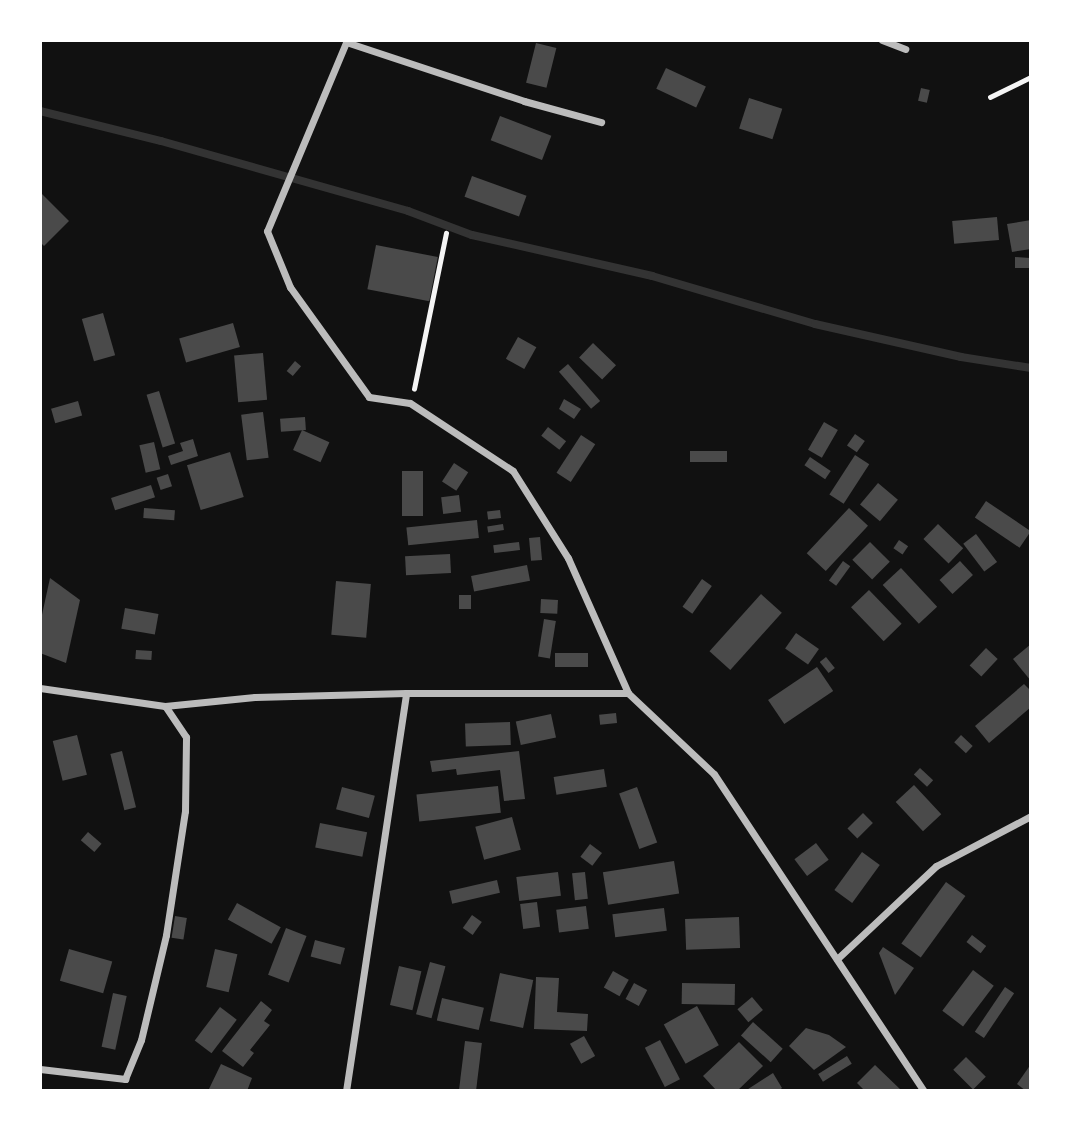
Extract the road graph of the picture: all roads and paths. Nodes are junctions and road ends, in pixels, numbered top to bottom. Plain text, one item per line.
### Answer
1 (882, 40) edge
2 (346, 41) edge
3 (905, 49) dead end
4 (1031, 77) edge
5 (990, 97) dead end
6 (601, 122) dead end
7 (446, 233) dead end
8 (410, 403) junction
9 (40, 688) edge
10 (406, 693) junction
11 (628, 693) junction
12 (165, 706) junction
13 (1031, 816) edge
14 (837, 959) junction
15 (40, 1069) edge
16 (346, 1091) edge
17 (924, 1091) edge

1 - 3 street
2 - 6 street
2 - 8 street
4 - 5 path
7 - 8 path
8 - 11 street
9 - 12 street
10 - 11 street
10 - 12 street
10 - 16 street
11 - 14 street
12 - 15 street
13 - 14 street
14 - 17 street

